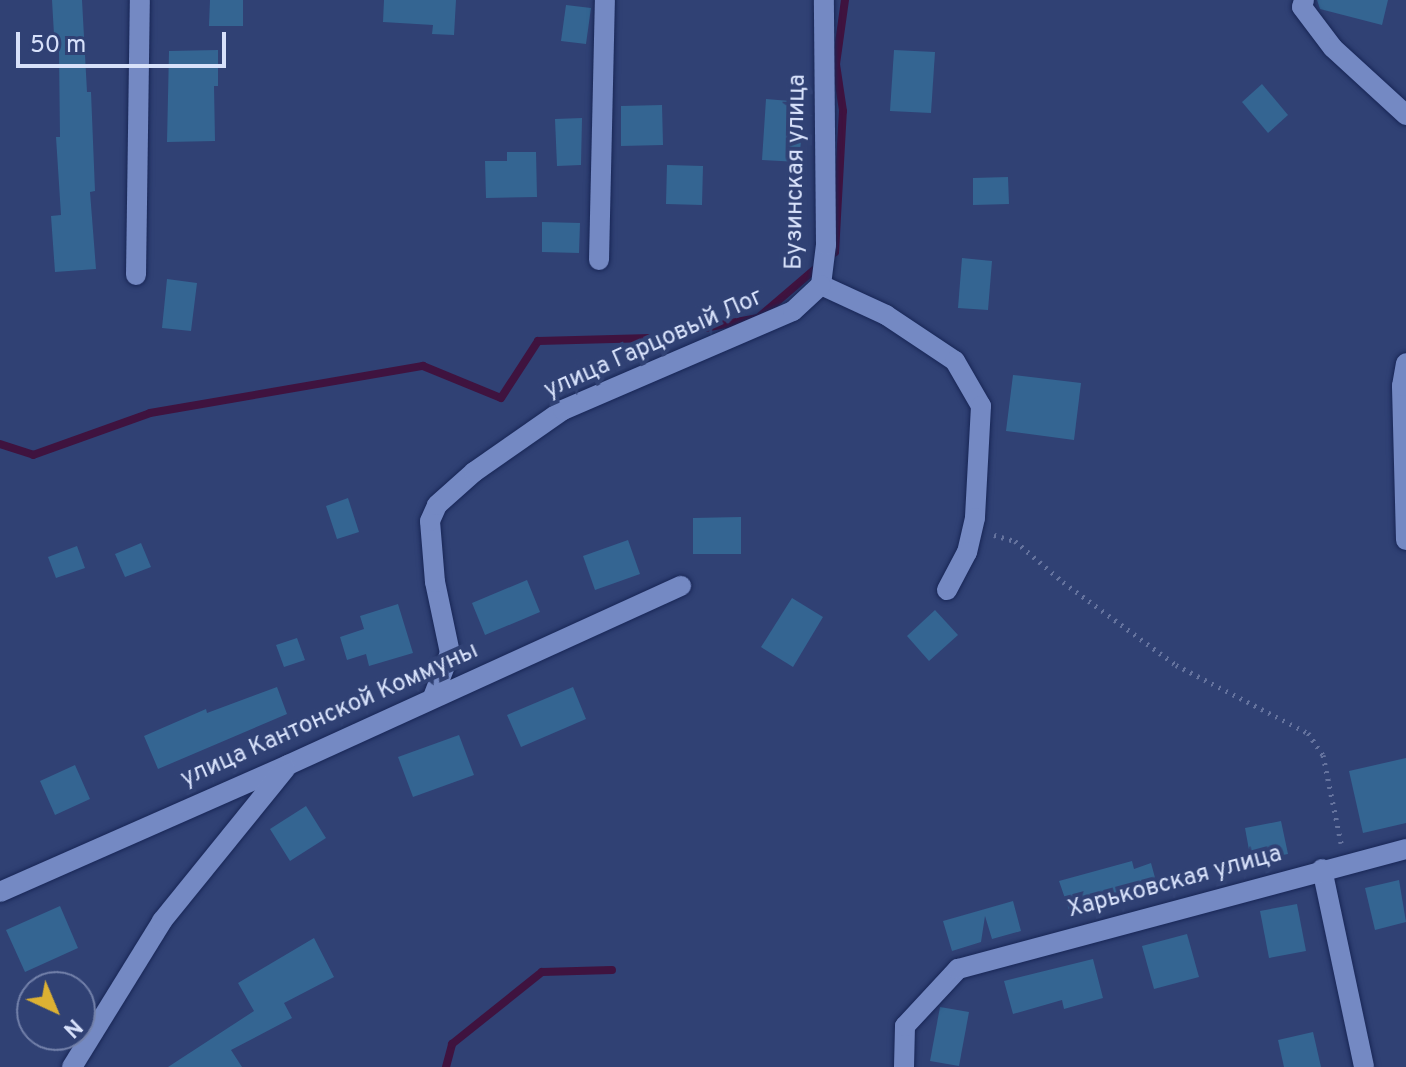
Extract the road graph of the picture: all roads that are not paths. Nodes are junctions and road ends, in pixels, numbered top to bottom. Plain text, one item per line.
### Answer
1 (140, 0) edge
2 (605, 0) edge
3 (824, 0) edge
4 (1304, 0) edge
5 (1406, 115) edge
6 (599, 260) dead end
7 (136, 275) dead end
8 (821, 285) junction
9 (1406, 363) edge
10 (1406, 540) edge
11 (681, 586) dead end
12 (947, 590) dead end
13 (433, 697) junction
14 (288, 765) junction
15 (1406, 849) edge
16 (1322, 869) junction
17 (0, 892) edge
18 (72, 1067) edge
19 (904, 1067) edge
20 (1364, 1067) edge

1 - 7 street
2 - 6 street
3 - 8 street, Бузинская улица
4 - 5 street
8 - 12 street, Бузинская улица
8 - 13 street, улица Гарцовый Лог
9 - 10 street
11 - 13 street, улица Кантонской Коммуны
13 - 14 street, улица Кантонской Коммуны
14 - 17 street, улица Кантонской Коммуны
14 - 18 street
15 - 16 street, Харьковская улица
16 - 19 street, Харьковская улица
16 - 20 street

